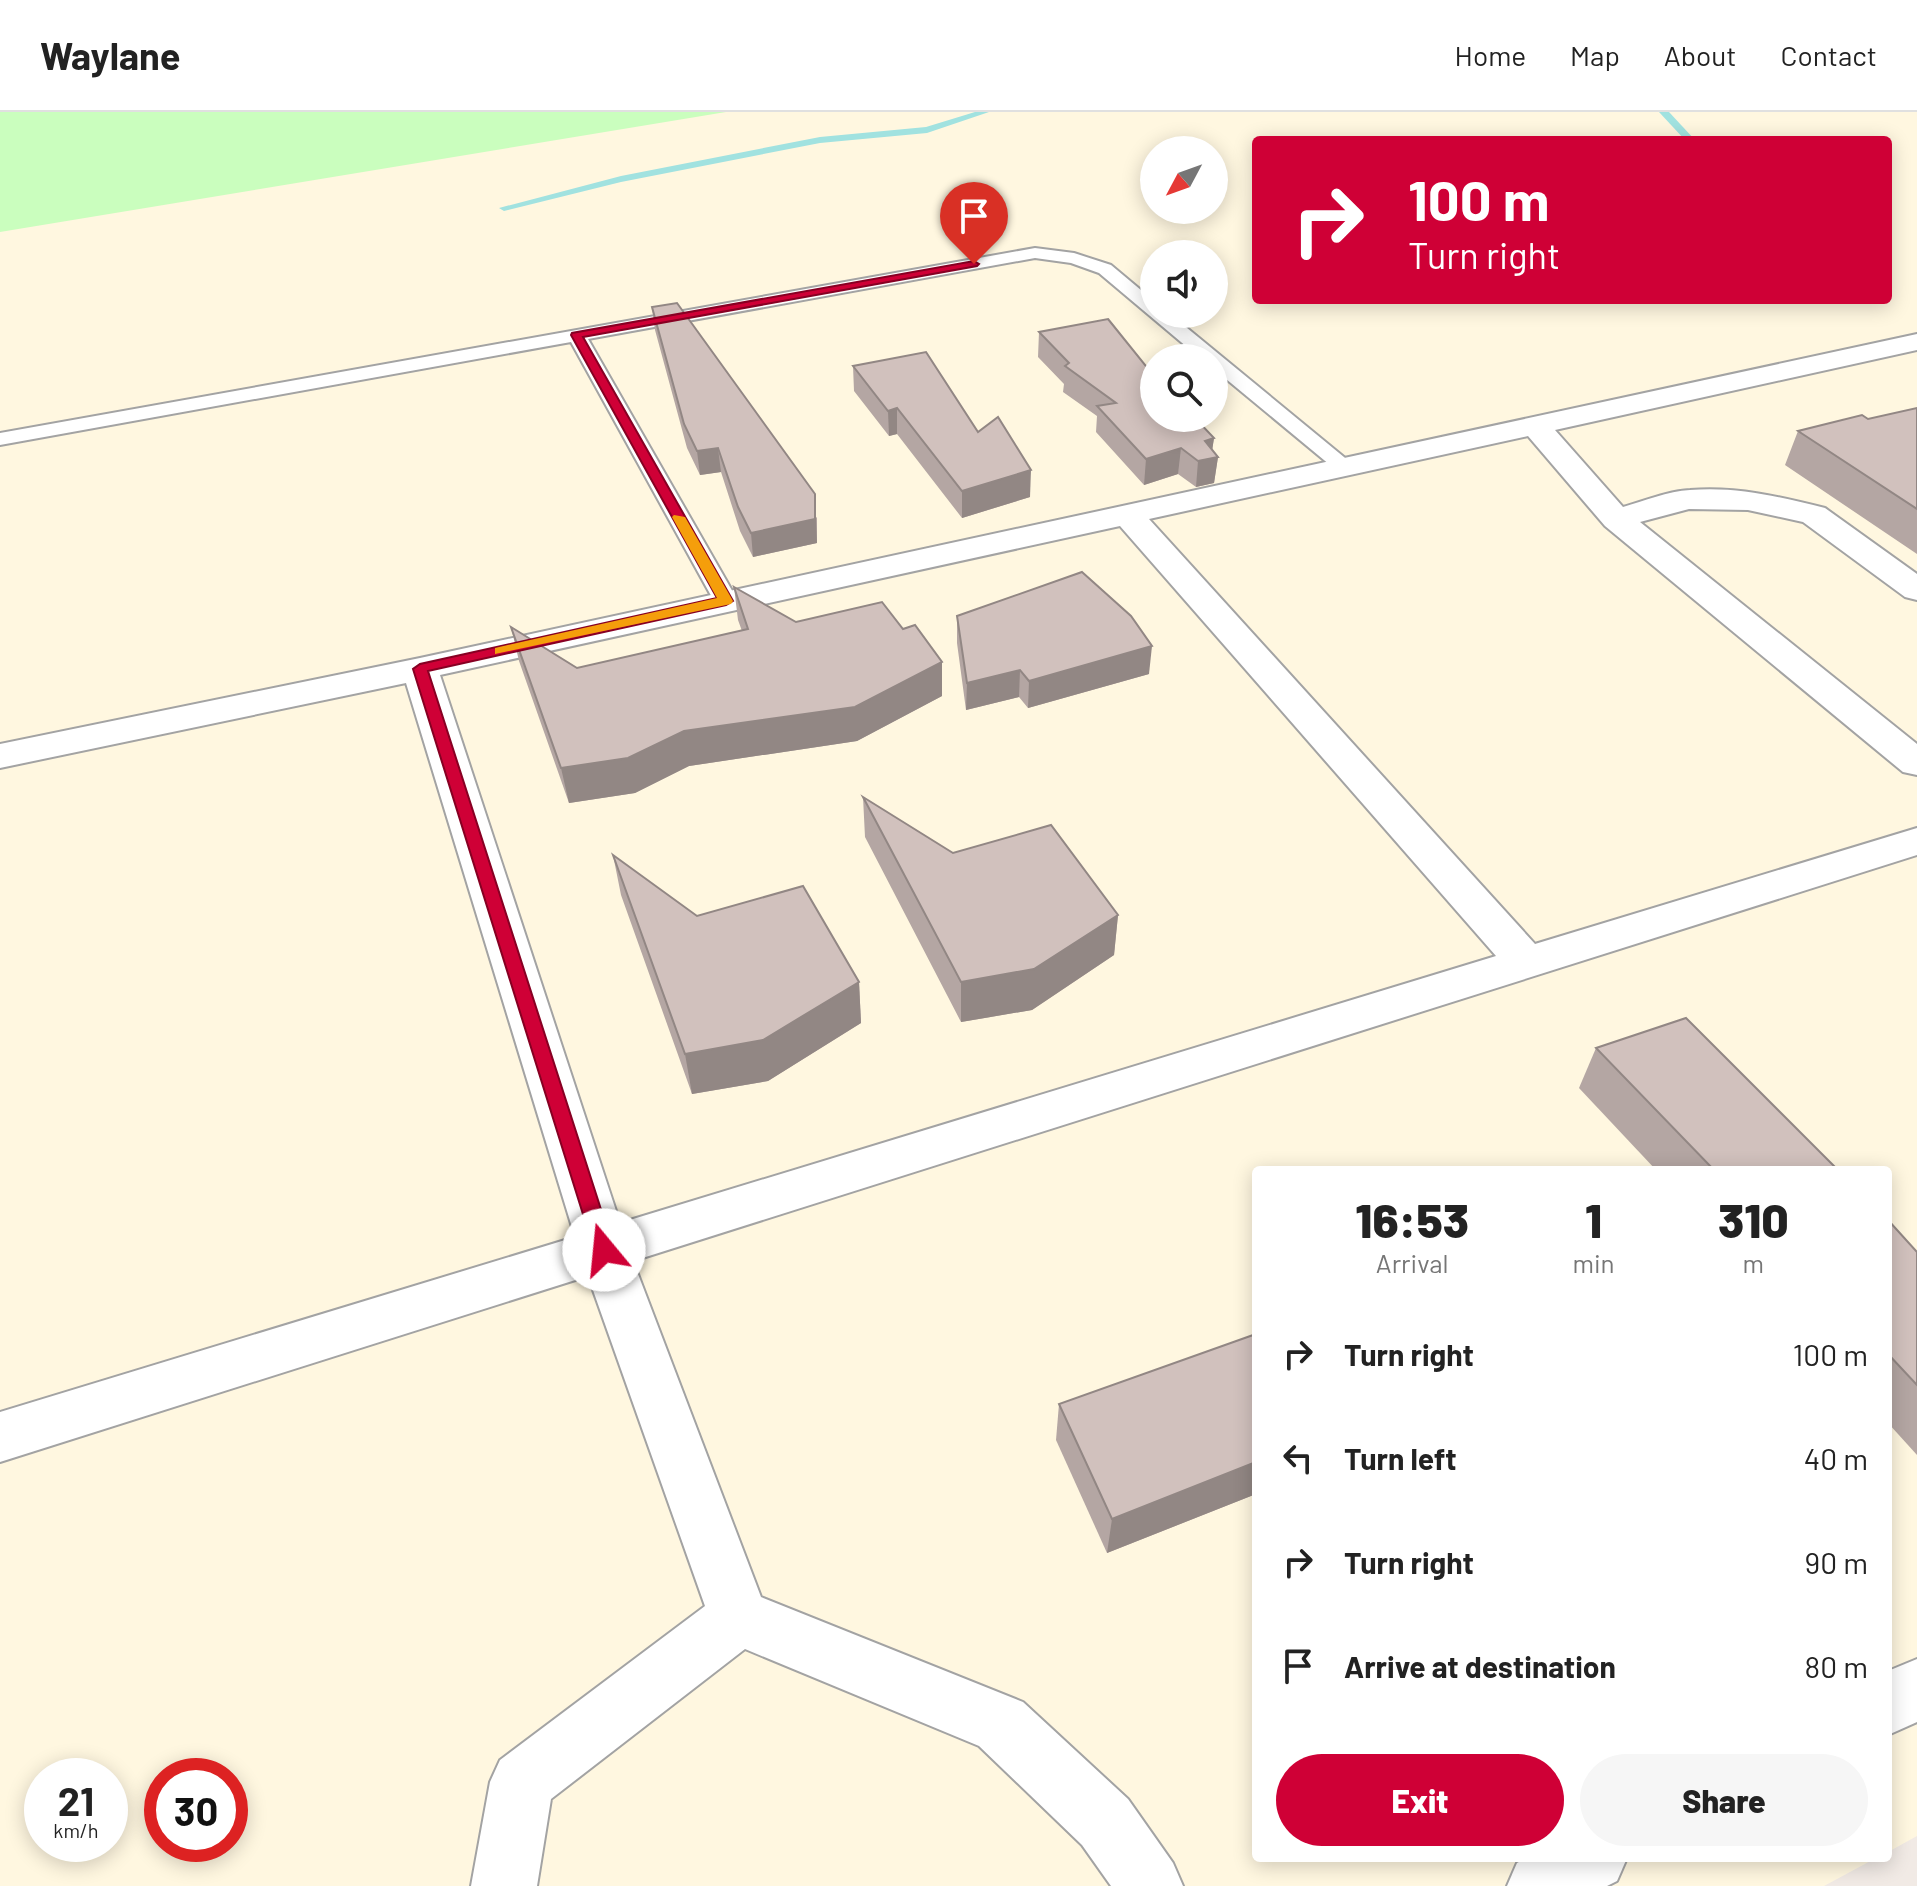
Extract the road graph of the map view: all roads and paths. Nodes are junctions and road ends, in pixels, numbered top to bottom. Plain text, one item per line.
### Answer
1 (1140, 298) edge
2 (1176, 328) edge
3 (576, 335) junction
4 (1917, 342) edge
5 (1195, 344) edge
6 (1228, 371) edge
7 (1535, 425) junction
8 (0, 439) edge
9 (1343, 466) junction
10 (1126, 513) junction
11 (1616, 519) junction
12 (1917, 590) edge
13 (726, 601) junction
14 (420, 669) junction
15 (0, 756) edge
16 (1917, 763) edge
17 (1917, 841) edge
18 (1527, 963) junction
19 (604, 1250) junction
20 (0, 1437) edge
21 (739, 1617) junction
22 (1917, 1689) edge
23 (1892, 1702) edge
24 (1586, 1862) edge
25 (504, 1886) edge
26 (1150, 1886) edge
27 (1540, 1886) edge

1 - 3 lane
2 - 5 lane
3 - 8 lane
3 - 13 lane
4 - 7 street
6 - 9 lane
7 - 9 street
7 - 11 street
9 - 10 street
10 - 13 street
10 - 18 street
11 - 12 street
11 - 16 street
13 - 14 street
14 - 15 street
14 - 19 street
17 - 18 street
18 - 19 street
19 - 20 street
19 - 21 street
21 - 25 street
21 - 26 street
22 - 23 street
24 - 27 street

